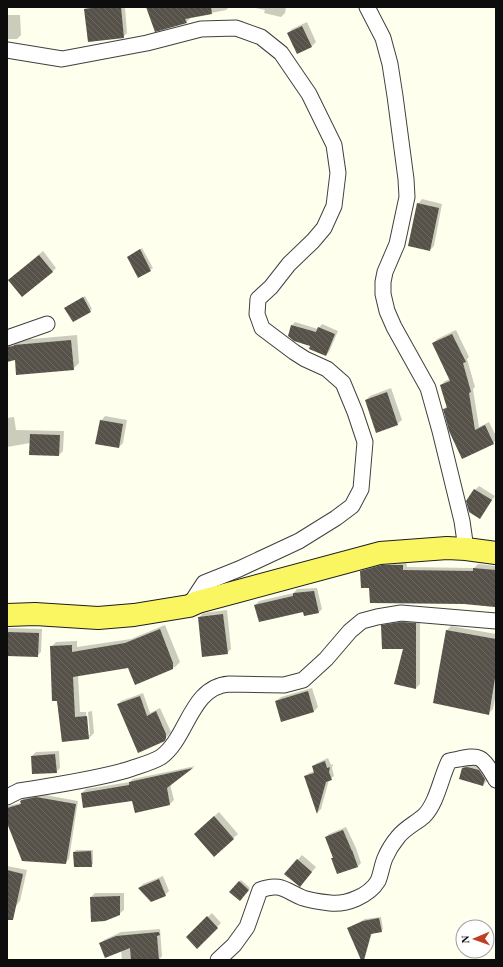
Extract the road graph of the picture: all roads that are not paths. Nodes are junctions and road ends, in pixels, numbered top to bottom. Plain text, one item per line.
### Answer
1 (367, 7) edge
2 (7, 50) edge
3 (47, 324) dead end
4 (7, 338) edge
5 (466, 549) junction
6 (496, 553) edge
7 (189, 606) junction
8 (7, 615) edge
9 (496, 621) edge
10 (496, 780) edge
11 (7, 797) edge
12 (218, 960) edge

1 - 5 street
2 - 7 street
3 - 4 street
5 - 6 main road
5 - 7 main road
7 - 8 main road
9 - 11 street
10 - 12 street

